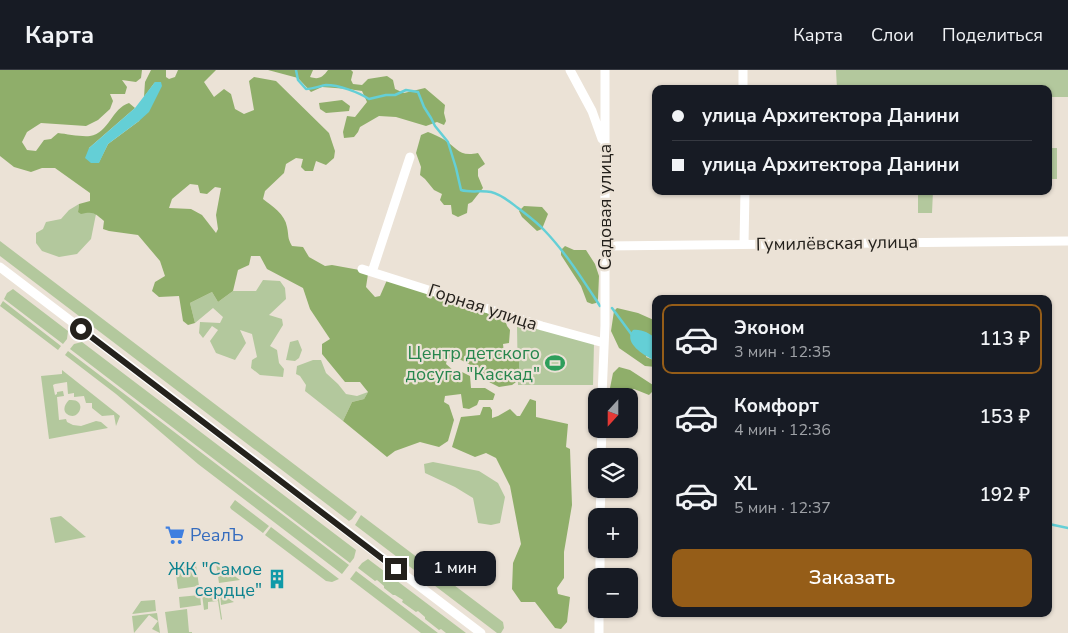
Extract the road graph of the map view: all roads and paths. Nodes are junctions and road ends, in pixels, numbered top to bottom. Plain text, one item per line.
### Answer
1 (570, 70) edge
2 (605, 70) edge
3 (742, 70) edge
4 (743, 85) edge
5 (605, 148) junction
6 (410, 157) dead end
7 (745, 195) edge
8 (1068, 241) edge
9 (744, 244) junction
10 (605, 246) junction
11 (0, 268) edge
12 (362, 269) dead end
13 (372, 272) junction
14 (604, 343) junction
15 (602, 388) edge
16 (599, 618) edge
17 (482, 633) edge
18 (599, 633) edge

1 - 5 street
2 - 5 street, Садовая улица
3 - 4 street
5 - 10 street, Садовая улица
6 - 13 street
7 - 9 street
8 - 9 street, Гумилёвская улица
9 - 10 street, Гумилёвская улица
10 - 14 street, Садовая улица
11 - 17 street
12 - 13 street, Горная улица
13 - 14 street, Горная улица
14 - 15 street, Садовая улица
16 - 18 street

